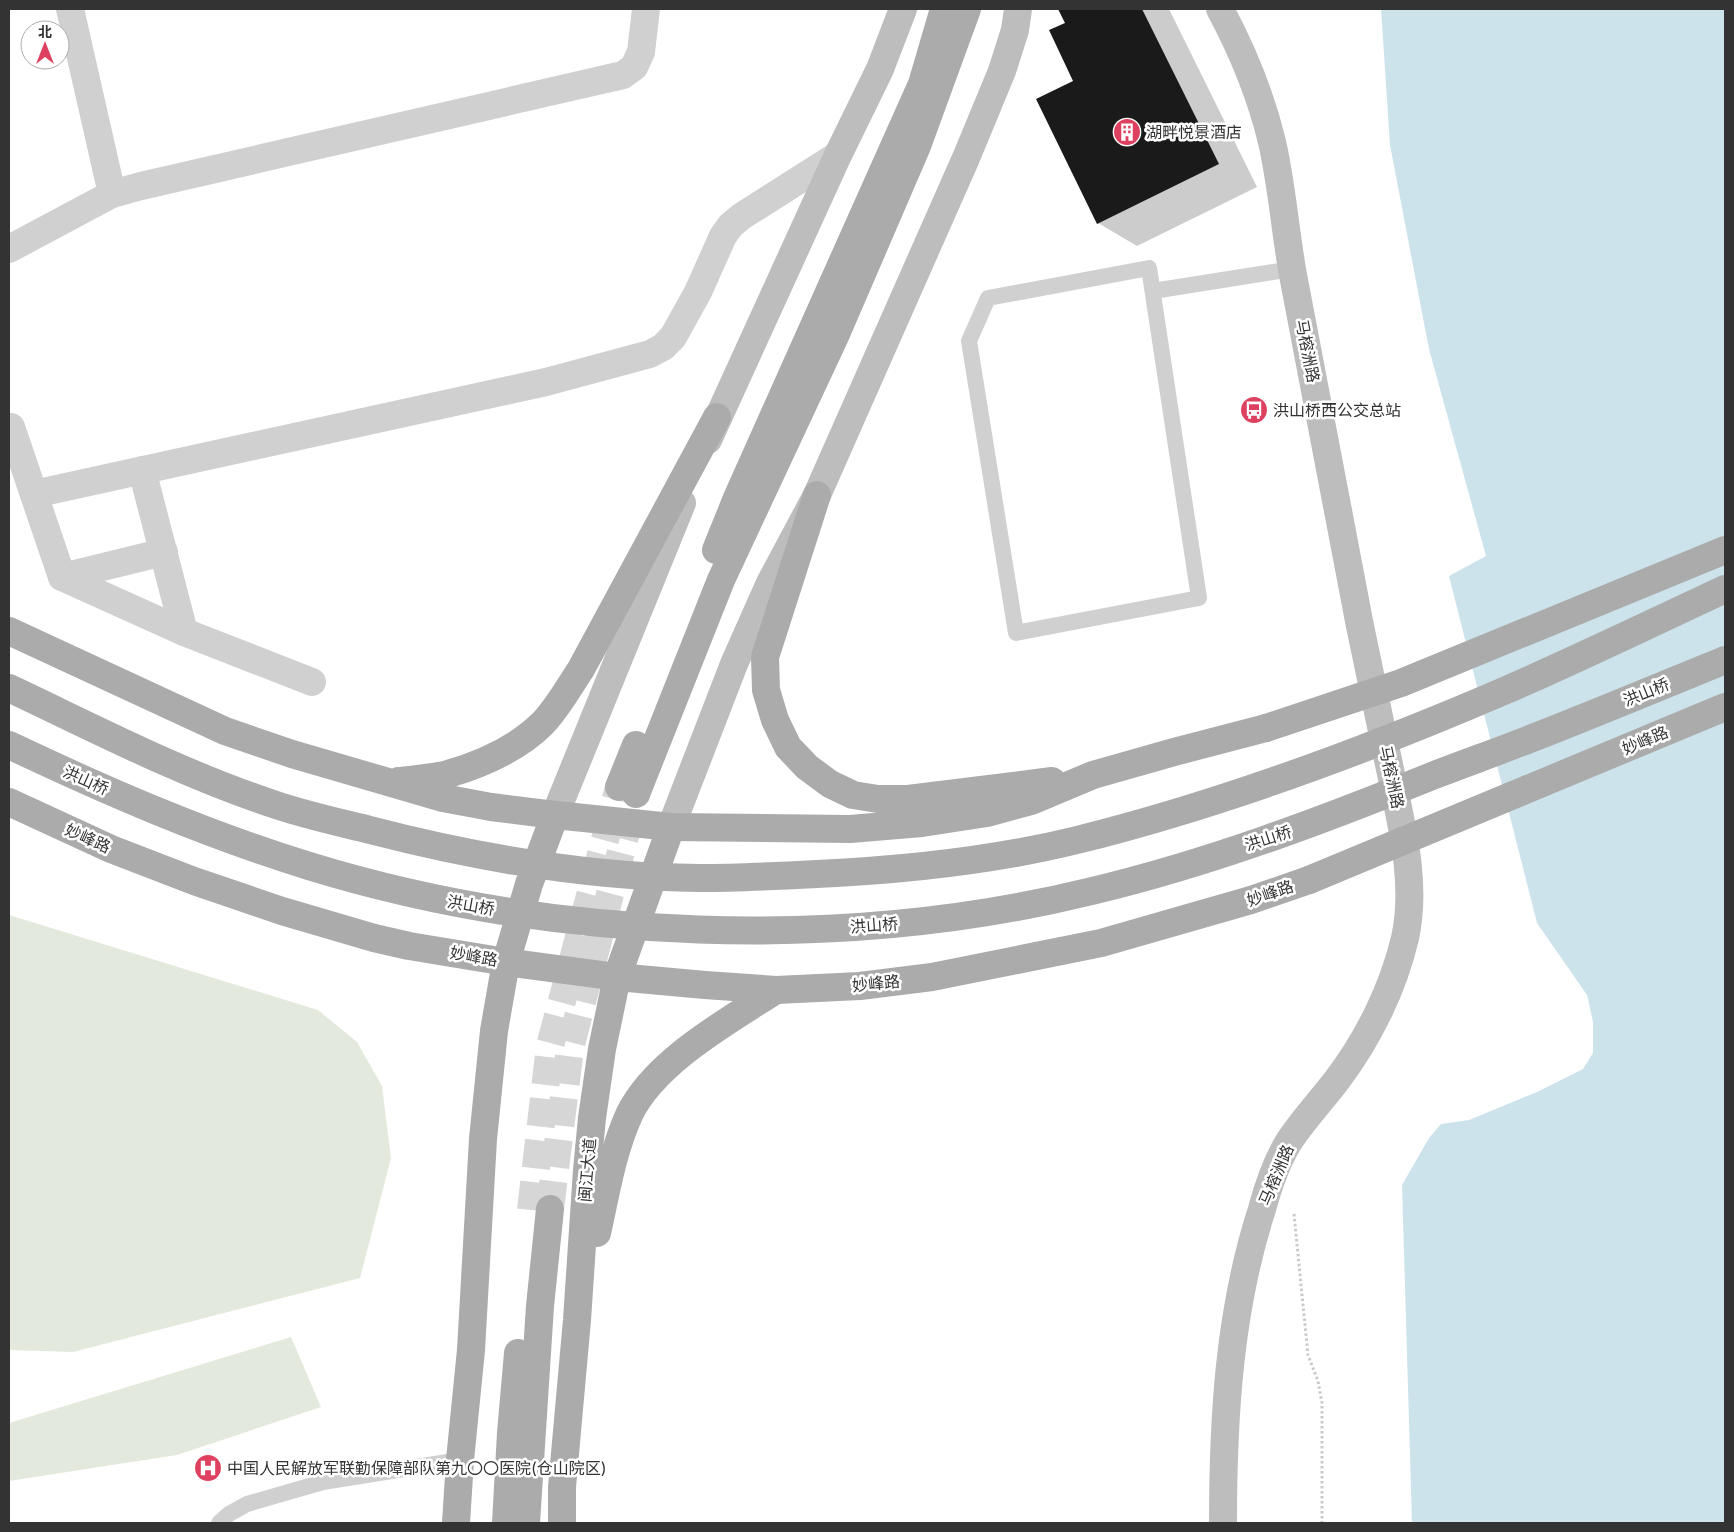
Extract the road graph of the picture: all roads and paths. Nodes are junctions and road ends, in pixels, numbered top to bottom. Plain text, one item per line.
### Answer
1 (70, 9) edge
2 (646, 9) edge
3 (903, 9) edge
4 (944, 9) edge
5 (967, 9) edge
6 (1018, 9) edge
7 (1220, 9) edge
8 (838, 155) junction
9 (112, 194) junction
10 (9, 249) edge
11 (1292, 270) junction
12 (1153, 291) junction
13 (717, 417) junction
14 (11, 427) dead end
15 (142, 470) junction
16 (34, 494) junction
17 (816, 495) junction
18 (1725, 550) edge
19 (164, 552) junction
20 (62, 577) junction
21 (1725, 588) edge
22 (9, 632) edge
23 (184, 632) junction
24 (1725, 660) edge
25 (312, 682) dead end
26 (9, 688) edge
27 (1725, 707) edge
28 (9, 745) edge
29 (1093, 775) junction
30 (390, 783) junction
31 (9, 802) edge
32 (555, 815) junction
33 (671, 827) junction
34 (506, 962) junction
35 (617, 977) junction
36 (776, 990) junction
37 (1294, 1213) dead end
38 (577, 1320) junction
39 (460, 1460) junction
40 (219, 1523) edge
41 (456, 1523) edge
42 (506, 1523) edge
43 (526, 1523) edge
44 (562, 1523) edge
45 (1223, 1523) edge
46 (1322, 1523) edge

1 - 9 street
2 - 9 street
3 - 8 main road
4 - 5 main road
6 - 17 main road
7 - 11 main road, 马榕洲路
8 - 13 main road
8 - 15 street
9 - 10 street
11 - 12 lane
11 - 45 main road, 马榕洲路
12 - 12 lane
13 - 30 main road
13 - 32 main road
14 - 16 street
15 - 16 street
15 - 19 street
16 - 20 street
17 - 29 main road
17 - 33 main road
18 - 29 main road, bridge
19 - 20 street
19 - 23 street
20 - 23 street
21 - 26 main road, bridge
22 - 30 main road
23 - 25 street
24 - 28 main road, 洪山桥, bridge
27 - 36 main road, 妙峰路, bridge
29 - 33 main road
30 - 32 main road
31 - 34 main road, 妙峰路
32 - 33 main road
32 - 34 main road
33 - 35 main road, 闽江大道
34 - 35 main road, 妙峰路
34 - 39 main road
35 - 36 main road, 妙峰路
35 - 38 main road, 闽江大道
36 - 38 main road
37 - 46 path
38 - 44 main road, 闽江大道
39 - 40 lane
39 - 41 main road
42 - 43 main road

